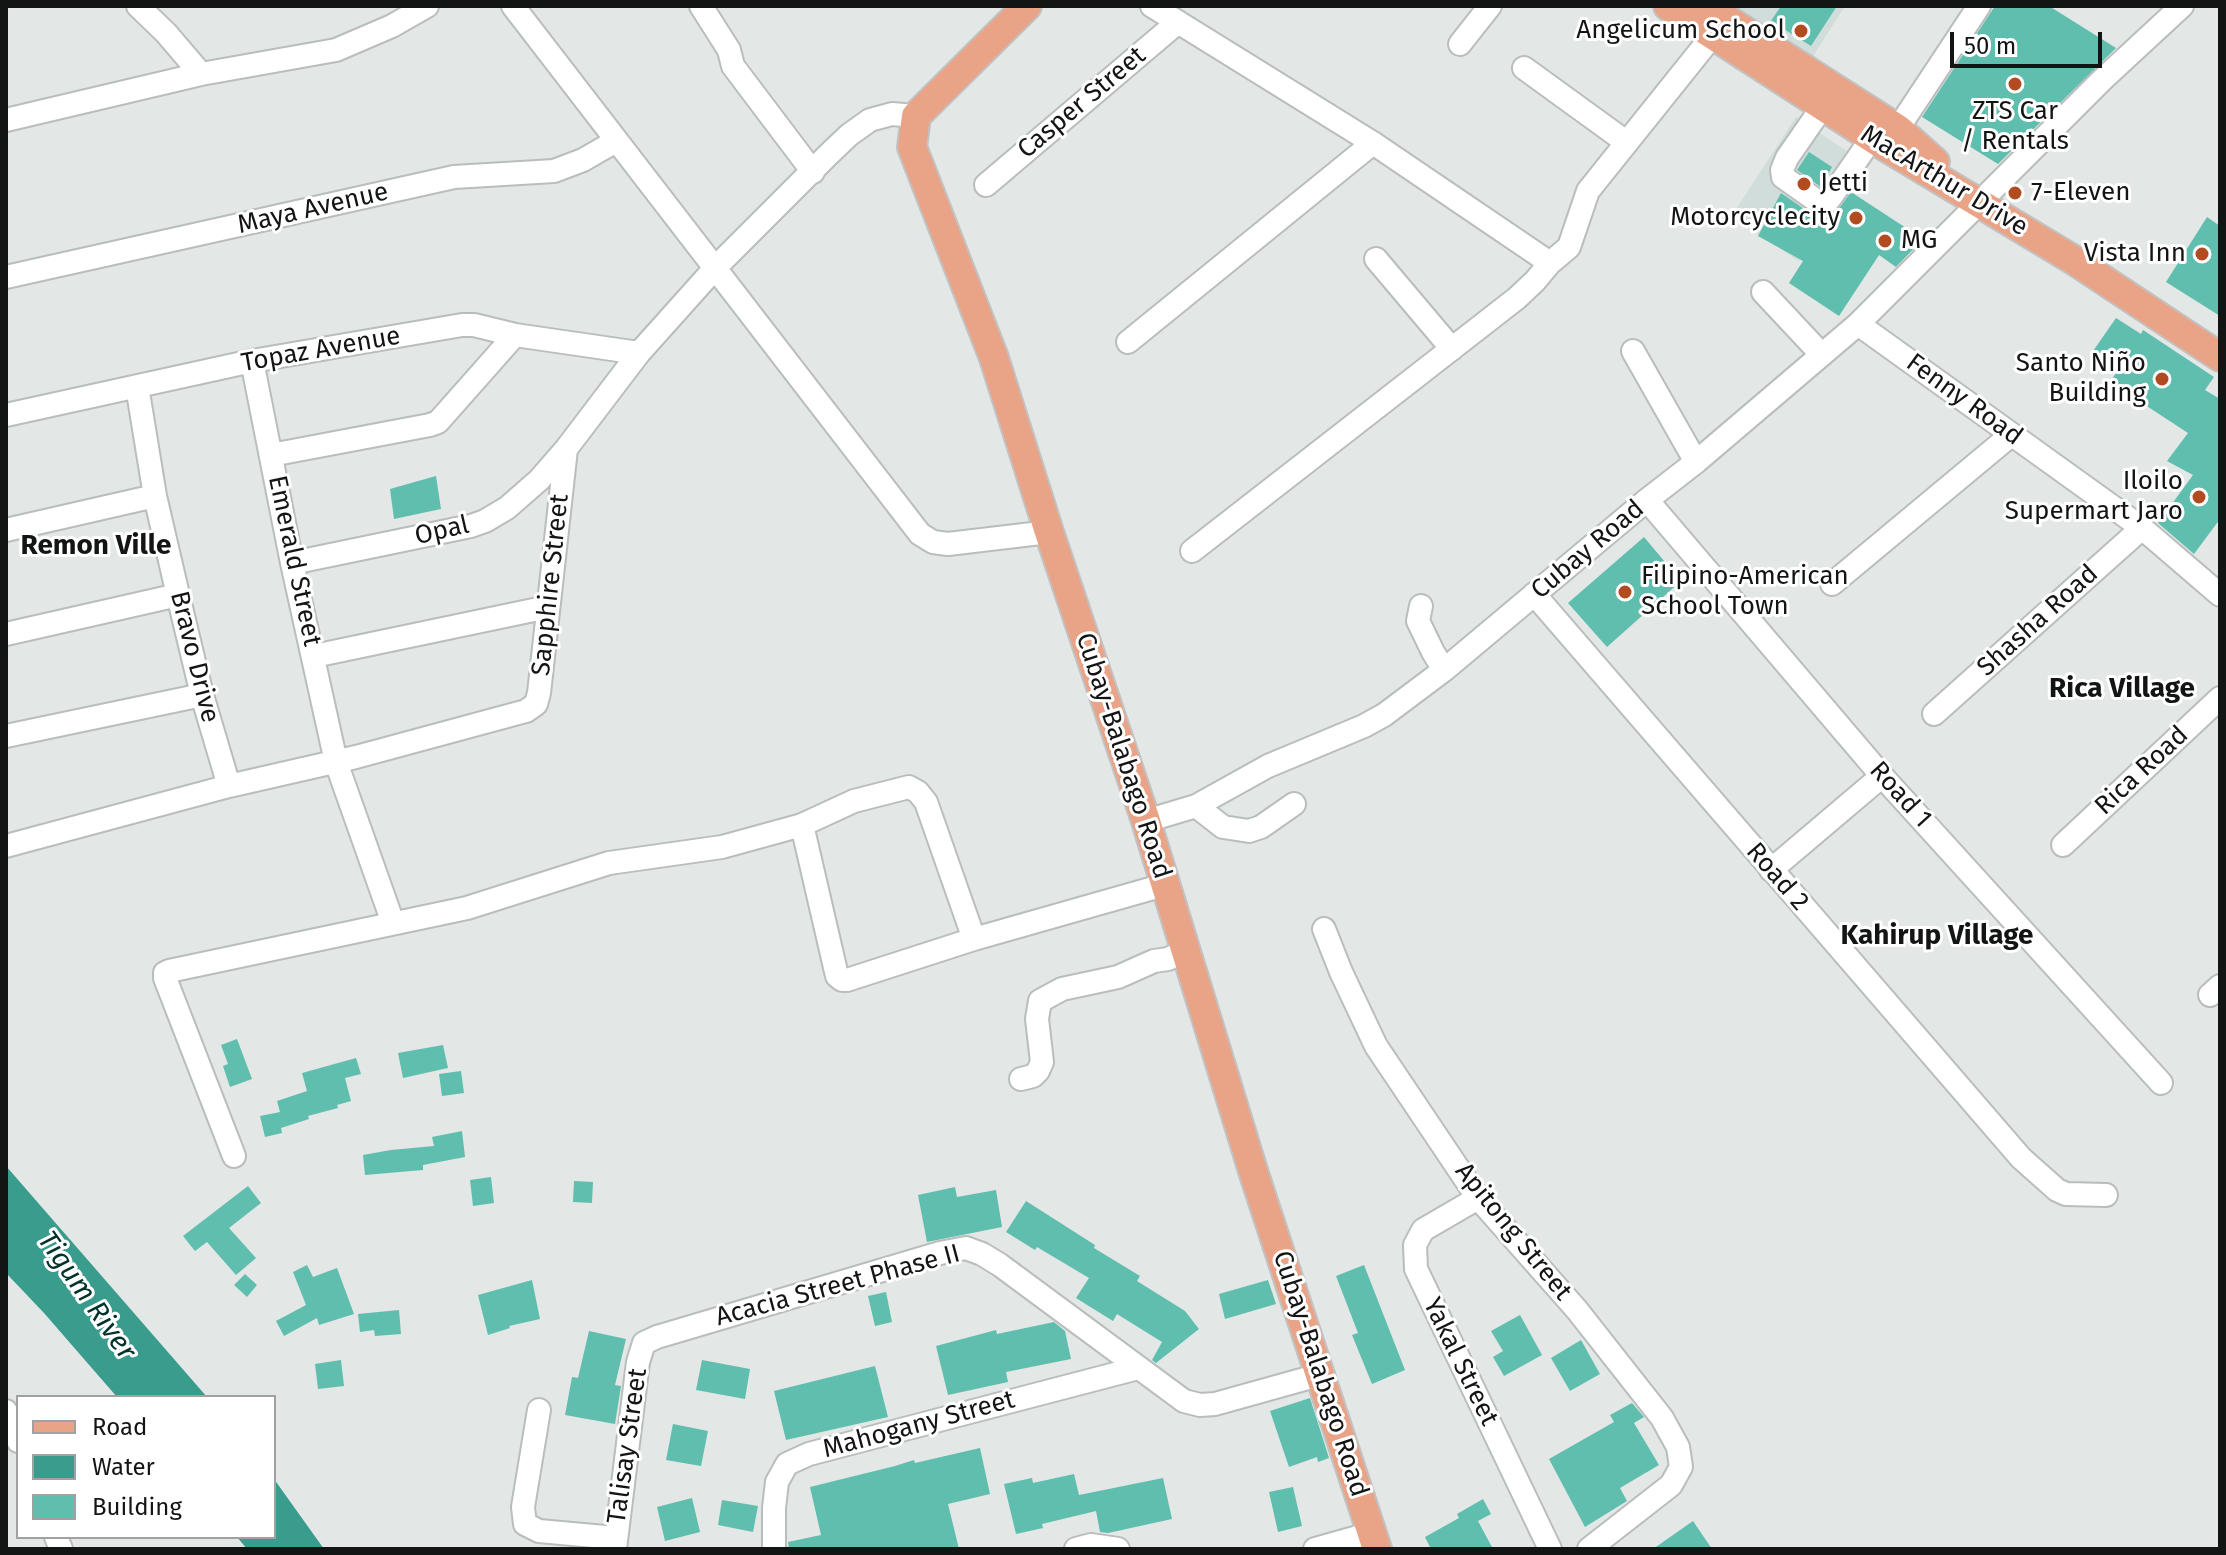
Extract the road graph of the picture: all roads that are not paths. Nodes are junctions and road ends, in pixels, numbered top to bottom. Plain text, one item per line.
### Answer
1 (138, 6) edge
2 (427, 6) edge
3 (513, 6) edge
4 (701, 6) edge
5 (1027, 6) edge
6 (1152, 6) edge
7 (1490, 6) edge
8 (1668, 6) edge
9 (1706, 6) edge
10 (1979, 6) edge
11 (2182, 6) edge
12 (1178, 22) junction
13 (1713, 35) junction
14 (1460, 44) dead end
15 (1524, 68) dead end
16 (201, 74) junction
17 (1823, 106) junction
18 (916, 116) junction
19 (6, 120) edge
20 (1885, 138) junction
21 (616, 141) junction
22 (1626, 142) junction
23 (1373, 143) junction
24 (813, 172) junction
25 (986, 185) dead end
26 (1980, 203) junction
27 (1376, 259) dead end
28 (1550, 263) junction
29 (716, 267) junction
30 (6, 277) edge
31 (1763, 292) dead end
32 (1858, 324) junction
33 (515, 335) junction
34 (1128, 342) dead end
35 (1452, 349) junction
36 (1633, 351) dead end
37 (639, 353) junction
38 (1822, 355) junction
39 (2220, 357) edge
40 (252, 361) junction
41 (137, 386) junction
42 (6, 415) edge
43 (2011, 435) junction
44 (566, 449) junction
45 (271, 455) junction
46 (1696, 462) junction
47 (155, 496) junction
48 (1647, 500) junction
49 (2142, 528) junction
50 (6, 530) edge
51 (1049, 532) junction
52 (1192, 551) dead end
53 (292, 563) junction
54 (1832, 584) dead end
55 (1534, 594) junction
56 (178, 595) junction
57 (2220, 595) edge
58 (1421, 606) dead end
59 (548, 607) junction
60 (6, 634) edge
61 (314, 656) junction
62 (1444, 670) junction
63 (202, 695) junction
64 (2220, 698) edge
65 (1934, 714) dead end
66 (6, 736) edge
67 (336, 762) junction
68 (1882, 776) junction
69 (229, 786) junction
70 (1294, 804) dead end
71 (1196, 806) junction
72 (1146, 821) junction
73 (802, 825) junction
74 (2063, 845) dead end
75 (6, 846) edge
76 (1771, 870) junction
77 (1164, 885) junction
78 (393, 923) junction
79 (1324, 929) dead end
80 (974, 939) junction
81 (1187, 950) junction
82 (1021, 1079) dead end
83 (2161, 1083) dead end
84 (234, 1156) dead end
85 (2106, 1195) dead end
86 (1478, 1198) junction
87 (644, 1343) joint
88 (1138, 1368) junction
89 (1319, 1375) junction
90 (539, 1410) dead end
91 (6, 1411) edge
92 (16, 1436) edge
93 (1375, 1541) edge
94 (615, 1544) edge
95 (774, 1549) edge
96 (1076, 1549) edge
97 (1118, 1549) edge
98 (1315, 1549) edge
99 (1550, 1549) edge
100 (1589, 1549) edge

1 - 16 street
2 - 16 street
3 - 21 street
4 - 24 street
5 - 18 main road
6 - 12 street
7 - 14 street
8 - 13 main road, MacArthur Drive
9 - 20 main road
10 - 20 street
11 - 26 street, Cubay Road
12 - 23 street
12 - 25 street, Casper Street
13 - 17 main road, MacArthur Drive
13 - 22 street
15 - 22 street
16 - 19 street
17 - 20 main road, MacArthur Drive
17 - 20 street
18 - 24 street, Opal
18 - 51 main road, Cubay-Balabago Road
20 - 26 main road, MacArthur Drive
21 - 29 street
21 - 30 street, Maya Avenue
22 - 28 street
23 - 28 street
23 - 34 street
24 - 29 street, Opal
26 - 32 street, Cubay Road
26 - 39 main road, MacArthur Drive
27 - 35 street
28 - 35 street
29 - 37 street, Opal
29 - 51 street
31 - 38 street
32 - 38 street, Cubay Road
32 - 43 street, Fenny Road
33 - 37 street, Topaz Avenue
33 - 40 street, Topaz Avenue
33 - 45 street
35 - 52 street
36 - 46 street
37 - 44 street, Opal
38 - 46 street, Cubay Road
40 - 41 street, Topaz Avenue
40 - 45 street, Emerald Street
41 - 42 street, Topaz Avenue
41 - 47 street, Bravo Drive
43 - 49 street, Fenny Road
43 - 54 street
44 - 53 street, Opal
44 - 59 street, Sapphire Street
45 - 53 street, Emerald Street
46 - 48 street, Cubay Road
47 - 50 street
47 - 56 street, Bravo Drive
48 - 55 street, Cubay Road
48 - 68 street, Road 1
49 - 57 street, Fenny Road
49 - 65 street, Shasha Road
51 - 72 main road, Cubay-Balabago Road
53 - 61 street, Emerald Street
55 - 62 street, Cubay Road
55 - 76 street, Road 2
56 - 60 street
56 - 63 street, Bravo Drive
58 - 62 street
59 - 61 street
59 - 67 street, Sapphire Street
61 - 67 street, Emerald Street
62 - 71 street, Cubay Road
63 - 66 street
63 - 69 street, Bravo Drive
64 - 74 street, Rica Road
67 - 69 street
67 - 78 street, Emerald Street
68 - 76 street
68 - 83 street, Road 1
69 - 75 street
70 - 71 street
71 - 72 street, Cubay Road
72 - 77 main road, Cubay-Balabago Road
73 - 78 street
73 - 80 street
73 - 80 street
76 - 85 street, Road 2
77 - 80 street
77 - 81 main road, Cubay-Balabago Road
78 - 84 street
79 - 86 street, Apitong Street
81 - 82 street
81 - 89 main road, Cubay-Balabago Road
86 - 99 street, Yakal Street
86 - 100 street, Apitong Street
87 - 88 street, Acacia Street Phase II
87 - 94 street, Talisay Street
88 - 89 street, Acacia Street Phase II
88 - 95 street, Mahogany Street
89 - 93 main road, Cubay-Balabago Road
90 - 94 street
91 - 92 street
93 - 98 street
96 - 97 street

